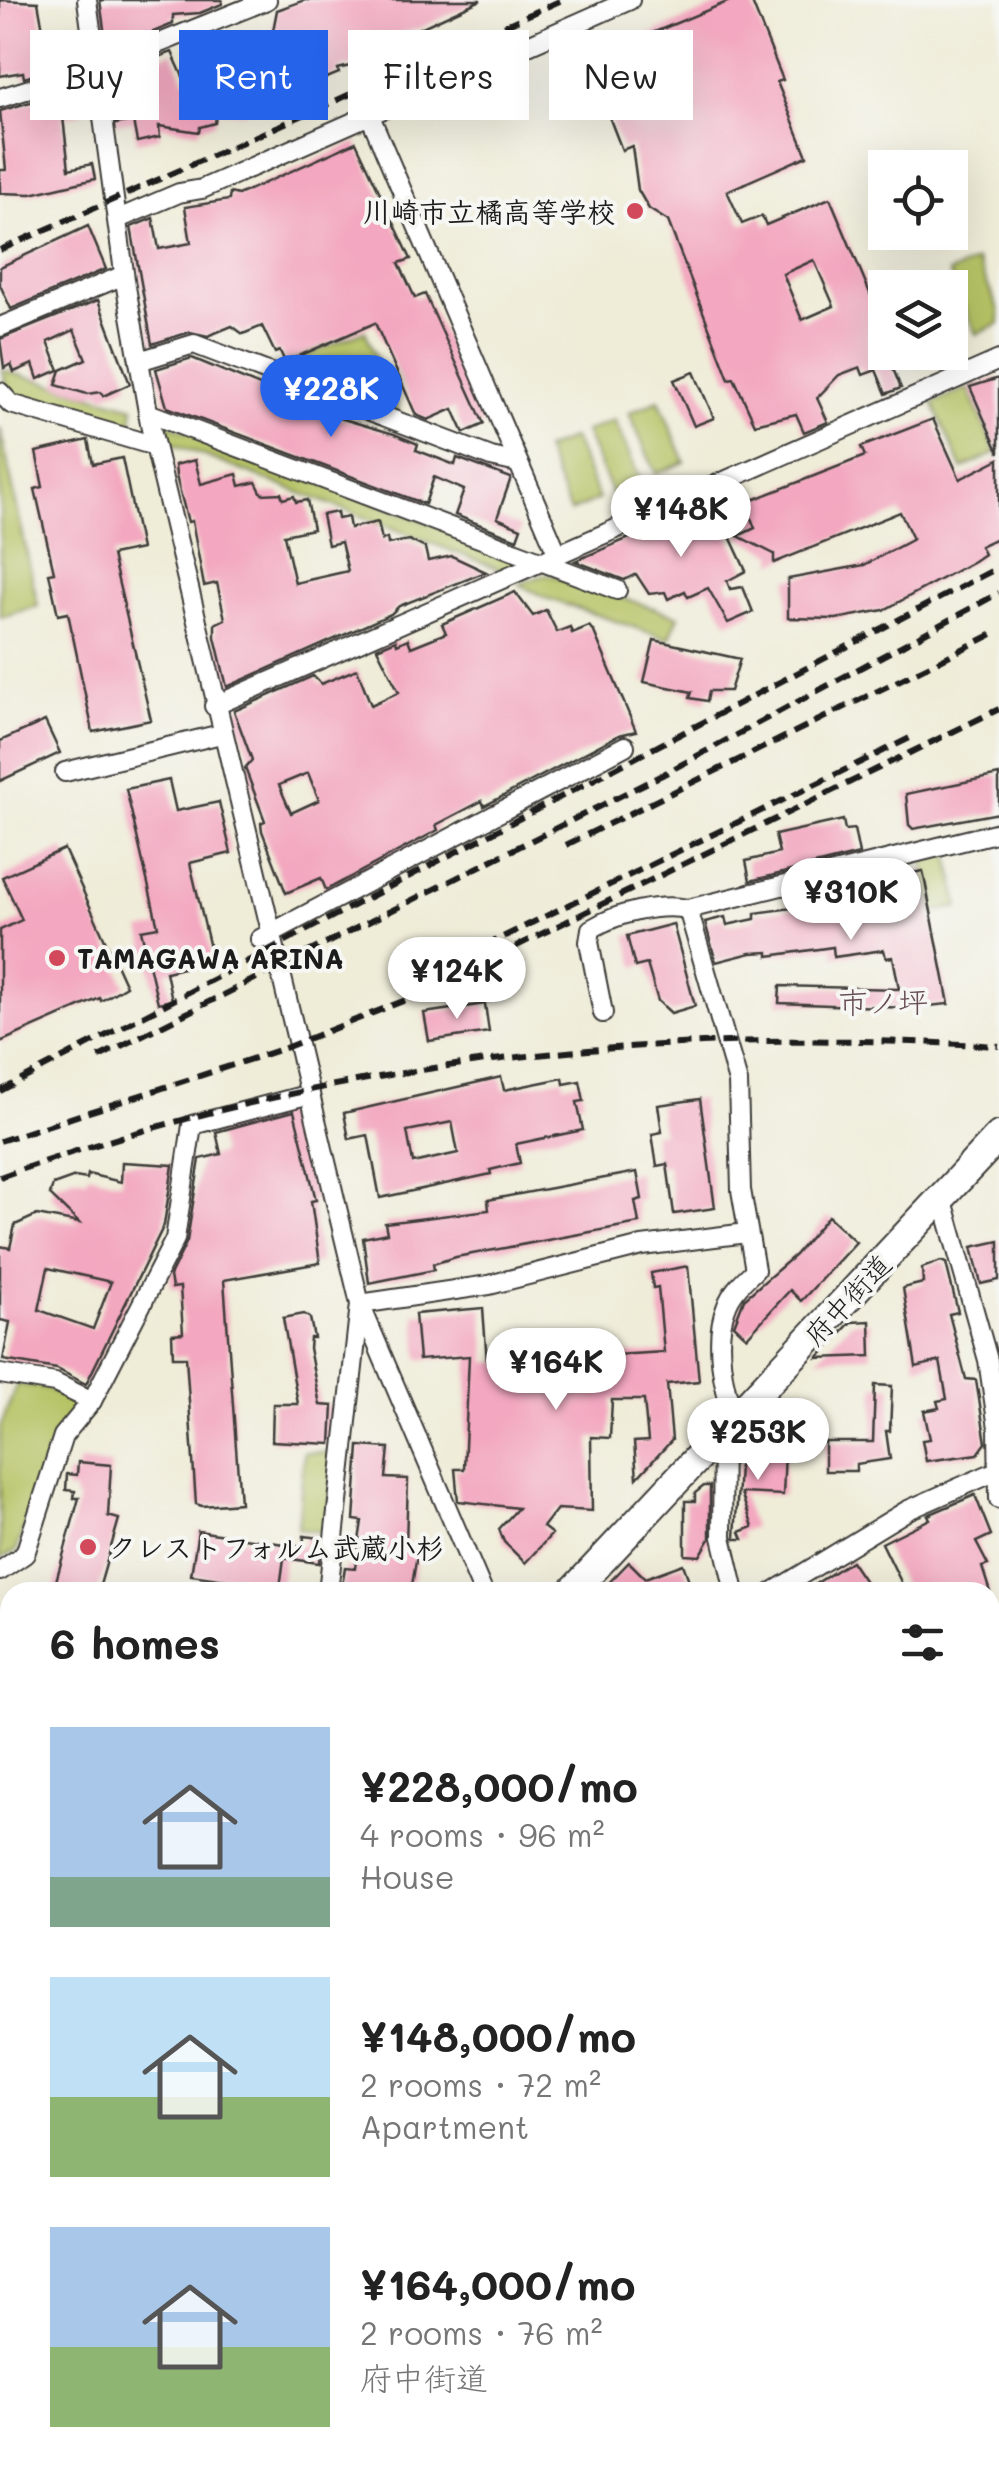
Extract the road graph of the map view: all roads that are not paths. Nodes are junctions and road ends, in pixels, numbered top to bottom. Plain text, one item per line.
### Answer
1 (86, 0) edge
2 (267, 0) edge
3 (630, 0) edge
4 (90, 30) edge
5 (159, 42) edge
6 (529, 45) edge
7 (30, 88) edge
8 (0, 98) edge
9 (102, 120) edge
10 (361, 120) edge
11 (372, 120) edge
12 (118, 219) junction
13 (124, 274) junction
14 (0, 327) edge
15 (999, 360) edge
16 (139, 361) junction
17 (0, 392) edge
18 (148, 413) junction
19 (155, 446) junction
20 (518, 463) junction
21 (551, 558) junction
22 (617, 590) dead end
23 (214, 706) junction
24 (221, 734) junction
25 (625, 746) dead end
26 (65, 772) dead end
27 (999, 832) edge
28 (688, 909) junction
29 (264, 937) junction
30 (602, 1013) dead end
31 (310, 1094) junction
32 (999, 1136) edge
33 (942, 1197) junction
34 (747, 1233) junction
35 (360, 1304) junction
36 (0, 1374) edge
37 (92, 1401) junction
38 (729, 1424) junction
39 (998, 1471) edge
40 (999, 1499) edge
41 (0, 1571) edge
42 (329, 1582) edge
43 (478, 1582) edge
44 (581, 1582) edge
45 (733, 1582) edge
46 (789, 1582) edge

1 - 4 street
2 - 5 street
3 - 6 street
7 - 8 street
9 - 12 street
10 - 12 street
11 - 20 street
12 - 13 street
13 - 14 street
13 - 16 street
15 - 21 street
16 - 18 street
16 - 20 street
17 - 19 street
18 - 19 street
18 - 21 street
19 - 23 street
20 - 21 street
21 - 22 street
21 - 23 street
23 - 24 street
24 - 26 street
24 - 29 street
25 - 29 street
27 - 28 street
28 - 30 street
28 - 34 street
29 - 31 street
31 - 35 street
31 - 37 street
32 - 33 highway, 府中街道
33 - 38 highway, 府中街道
33 - 39 street
34 - 35 street
34 - 38 street
35 - 42 street
35 - 43 street
36 - 37 street
37 - 41 street
38 - 44 highway, 府中街道
38 - 45 street
39 - 40 street
39 - 46 street

